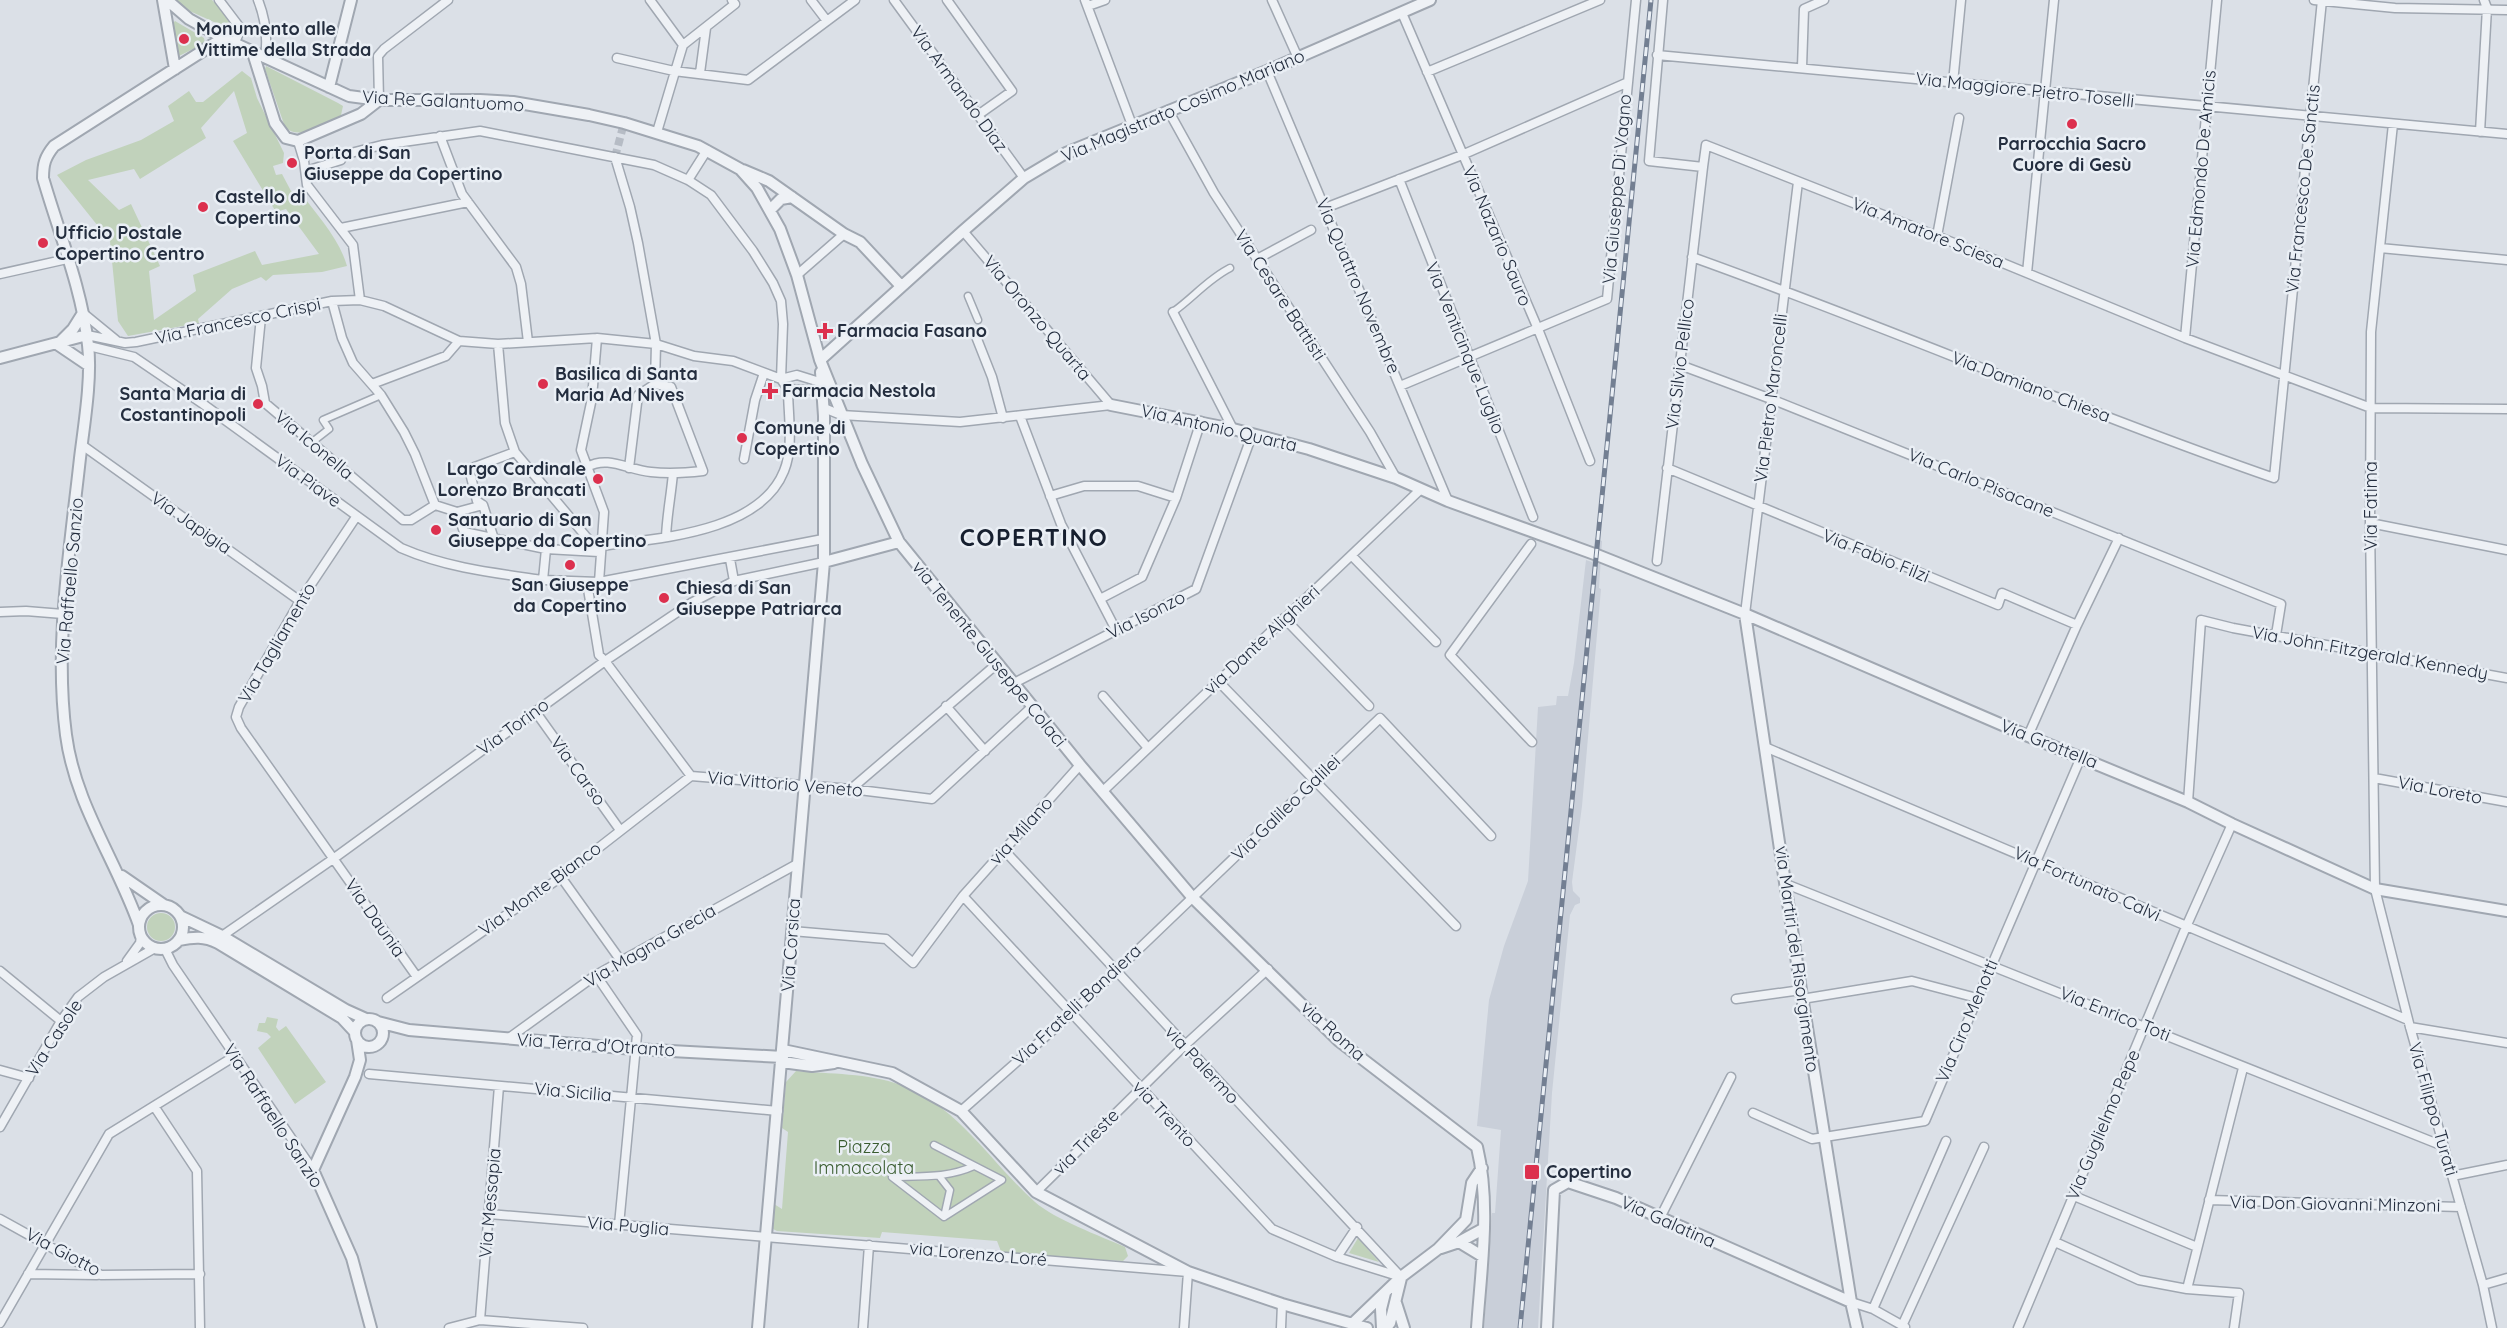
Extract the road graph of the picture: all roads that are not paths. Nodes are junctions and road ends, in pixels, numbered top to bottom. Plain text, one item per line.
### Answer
1 (165, 0) edge
2 (219, 0) edge
3 (258, 0) edge
4 (351, 0) edge
5 (448, 0) edge
6 (650, 0) edge
7 (732, 0) edge
8 (811, 0) edge
9 (855, 0) edge
10 (894, 0) edge
11 (947, 0) edge
12 (1105, 0) edge
13 (1272, 0) edge
14 (1430, 0) edge
15 (1600, 0) edge
16 (1636, 0) edge
17 (1663, 0) edge
18 (1824, 0) edge
19 (1961, 0) edge
20 (2054, 0) edge
21 (2217, 0) edge
22 (2314, 0) edge
23 (2322, 0) edge
24 (1087, 3) edge
25 (2449, 4) edge
26 (2485, 4) edge
27 (2507, 10) edge
28 (1402, 13) junction
29 (827, 21) junction
30 (706, 28) junction
31 (223, 38) junction
32 (234, 44) junction
33 (683, 45) junction
34 (253, 53) junction
35 (1657, 55) junction
36 (265, 58) junction
37 (617, 58) dead end
38 (1298, 58) junction
39 (1802, 67) junction
40 (175, 69) junction
41 (674, 71) junction
42 (1268, 71) junction
43 (1427, 72) junction
44 (700, 73) junction
45 (1626, 83) junction
46 (1953, 83) junction
47 (329, 87) junction
48 (2046, 92) junction
49 (357, 98) junction
50 (379, 100) junction
51 (2207, 107) junction
52 (1168, 110) junction
53 (361, 114) junction
54 (978, 115) junction
55 (2311, 116) junction
56 (1959, 118) dead end
57 (2393, 124) junction
58 (1132, 125) junction
59 (657, 132) junction
60 (2480, 132) junction
61 (2507, 134) edge
62 (440, 136) junction
63 (298, 141) junction
64 (707, 150) junction
65 (1462, 155) junction
66 (615, 157) junction
67 (1703, 167) junction
68 (740, 170) junction
69 (306, 171) junction
70 (1024, 178) junction
71 (1399, 179) junction
72 (688, 180) junction
73 (1798, 182) junction
74 (792, 197) junction
75 (468, 202) junction
76 (1325, 208) junction
77 (770, 210) junction
78 (341, 228) junction
79 (1311, 230) dead end
80 (963, 231) junction
81 (844, 234) junction
82 (1937, 236) junction
83 (2380, 248) junction
84 (1692, 257) junction
85 (67, 259) junction
86 (1257, 259) junction
87 (2507, 260) edge
88 (1230, 268) dead end
89 (2027, 273) junction
90 (0, 274) edge
91 (797, 274) junction
92 (901, 286) junction
93 (1784, 290) junction
94 (968, 296) dead end
95 (360, 300) junction
96 (332, 302) junction
97 (1173, 312) joint
98 (83, 313) junction
99 (261, 317) junction
100 (978, 320) dead end
101 (1538, 329) junction
102 (597, 338) junction
103 (2185, 338) junction
104 (977, 339) dead end
105 (88, 340) junction
106 (116, 340) junction
107 (459, 341) junction
108 (528, 342) junction
109 (57, 344) junction
110 (498, 344) junction
111 (656, 344) junction
112 (0, 358) edge
113 (1468, 358) junction
114 (819, 360) junction
115 (88, 365) junction
116 (1680, 365) junction
117 (764, 373) junction
118 (2284, 377) junction
119 (781, 379) junction
120 (372, 384) junction
121 (655, 384) junction
122 (824, 386) junction
123 (1400, 386) junction
124 (788, 389) junction
125 (381, 394) junction
126 (1772, 399) junction
127 (1111, 405) junction
128 (824, 408) junction
129 (2371, 408) junction
130 (2507, 409) edge
131 (1020, 416) junction
132 (1003, 418) junction
133 (842, 419) junction
134 (1201, 421) junction
135 (824, 424) junction
136 (1233, 429) junction
137 (1252, 435) junction
138 (311, 443) junction
139 (82, 445) junction
140 (515, 452) junction
141 (744, 459) dead end
142 (1590, 461) dead end
143 (585, 463) junction
144 (629, 468) junction
145 (1667, 468) junction
146 (673, 473) junction
147 (1396, 478) junction
148 (1421, 489) junction
149 (1050, 496) junction
150 (1176, 498) junction
151 (1448, 501) junction
152 (435, 505) junction
153 (1758, 505) junction
154 (483, 506) junction
155 (457, 512) junction
156 (356, 517) junction
157 (1533, 517) dead end
158 (2370, 523) junction
159 (666, 537) junction
160 (2119, 537) junction
161 (494, 538) junction
162 (823, 539) junction
163 (899, 542) junction
164 (1531, 544) dead end
165 (546, 549) junction
166 (601, 549) junction
167 (2507, 550) edge
168 (1597, 555) joint
169 (1352, 556) junction
170 (730, 559) junction
171 (1657, 561) dead end
172 (824, 562) junction
173 (543, 580) junction
174 (734, 581) junction
175 (599, 582) junction
176 (587, 583) junction
177 (1100, 599) junction
178 (300, 601) junction
179 (0, 612) edge
180 (63, 614) junction
181 (1745, 614) junction
182 (1284, 618) junction
183 (2077, 625) junction
184 (1116, 630) junction
185 (2276, 635) junction
186 (1436, 642) dead end
187 (2372, 653) junction
188 (605, 661) junction
189 (998, 663) junction
190 (2507, 678) edge
191 (1218, 681) junction
192 (1014, 682) junction
193 (1103, 696) dead end
194 (946, 705) junction
195 (1033, 706) junction
196 (1369, 706) dead end
197 (535, 711) junction
198 (2028, 736) junction
199 (1532, 742) dead end
200 (1766, 747) junction
201 (1148, 748) junction
202 (985, 751) junction
203 (2081, 757) junction
204 (1080, 765) junction
205 (691, 777) junction
206 (2374, 778) junction
207 (1314, 781) junction
208 (805, 786) junction
209 (851, 789) junction
210 (1102, 792) junction
211 (2188, 802) junction
212 (2507, 802) edge
213 (2232, 824) junction
214 (620, 830) junction
215 (1491, 836) dead end
216 (1004, 850) junction
217 (333, 859) junction
218 (2036, 861) junction
219 (797, 864) junction
220 (120, 874) junction
221 (561, 877) junction
222 (1786, 884) junction
223 (2375, 889) junction
224 (963, 896) junction
225 (1192, 898) junction
226 (164, 905) junction
227 (2507, 911) edge
228 (180, 916) junction
229 (1456, 926) dead end
230 (2186, 927) junction
231 (140, 930) junction
232 (792, 931) junction
233 (222, 936) junction
234 (179, 940) junction
235 (160, 949) junction
236 (621, 960) junction
237 (125, 963) junction
238 (1991, 964) junction
239 (1268, 969) junction
240 (0, 970) edge
241 (1115, 971) junction
242 (596, 975) junction
243 (417, 977) junction
244 (1802, 994) junction
245 (387, 998) dead end
246 (1977, 998) junction
247 (1736, 999) dead end
248 (1071, 1014) junction
249 (366, 1020) junction
250 (61, 1021) junction
251 (378, 1022) junction
252 (2409, 1024) junction
253 (2144, 1026) junction
254 (409, 1030) junction
255 (356, 1036) junction
256 (382, 1038) junction
257 (509, 1038) junction
258 (2507, 1043) edge
259 (1184, 1046) junction
260 (372, 1047) junction
261 (634, 1048) junction
262 (235, 1056) junction
263 (783, 1056) junction
264 (360, 1060) junction
265 (2243, 1068) junction
266 (0, 1070) edge
267 (369, 1074) joint
268 (355, 1077) junction
269 (1731, 1077) dead end
270 (28, 1078) junction
271 (499, 1086) junction
272 (1140, 1089) junction
273 (631, 1097) junction
274 (154, 1106) junction
275 (778, 1111) junction
276 (961, 1111) junction
277 (1753, 1113) dead end
278 (0, 1127) edge
279 (1824, 1137) junction
280 (1946, 1141) dead end
281 (934, 1145) dead end
282 (2444, 1146) junction
283 (1984, 1147) dead end
284 (2507, 1165) edge
285 (974, 1166) junction
286 (1482, 1168) junction
287 (313, 1170) junction
288 (939, 1176) junction
289 (2452, 1176) junction
290 (1036, 1192) junction
291 (2074, 1196) junction
292 (2209, 1200) junction
293 (2461, 1207) junction
294 (489, 1214) junction
295 (944, 1217) junction
296 (1660, 1218) junction
297 (0, 1219) edge
298 (1466, 1220) junction
299 (619, 1225) junction
300 (1357, 1227) junction
301 (1483, 1229) junction
302 (767, 1238) junction
303 (1459, 1242) junction
304 (2055, 1242) junction
305 (45, 1244) junction
306 (869, 1245) junction
307 (2197, 1247) junction
308 (1438, 1249) junction
309 (1482, 1256) junction
310 (1337, 1257) junction
311 (1188, 1272) junction
312 (28, 1274) junction
313 (200, 1274) junction
314 (101, 1275) junction
315 (1401, 1277) junction
316 (2507, 1278) edge
317 (2483, 1285) junction
318 (2187, 1289) junction
319 (1385, 1292) junction
320 (1395, 1302) junction
321 (1851, 1302) junction
322 (1282, 1304) junction
323 (1873, 1310) junction
324 (480, 1320) junction
325 (0, 1323) edge
326 (1352, 1324) junction
327 (1904, 1327) edge
328 (200, 1328) edge
329 (371, 1328) edge
330 (449, 1328) edge
331 (583, 1328) edge
332 (758, 1328) edge
333 (863, 1328) edge
334 (1184, 1328) edge
335 (1281, 1328) edge
336 (1367, 1328) edge
337 (1384, 1328) edge
338 (1404, 1328) edge
339 (1477, 1328) edge
340 (1547, 1328) edge
341 (1857, 1328) edge
342 (2018, 1328) edge
343 (2234, 1328) edge
344 (2492, 1328) edge

1 - 31 street, Via Re Galantuomo
1 - 40 street
2 - 32 street
3 - 36 street
4 - 47 street
5 - 50 street
6 - 33 street
7 - 30 street
8 - 29 street
9 - 29 street
10 - 54 street, Via Armando Diaz
11 - 54 street
12 - 24 street
13 - 38 street
14 - 28 street, Via Magistrato Cosimo Mariano
15 - 43 street
16 - 45 street, Via Giuseppe Di Vagno
17 - 35 street
18 - 39 street
19 - 46 street
20 - 48 street
21 - 51 street, Via Edmondo De Amicis
22 - 23 street
23 - 25 street
23 - 55 street, Via Francesco De Sanctis
24 - 58 street
25 - 26 street
26 - 27 street
26 - 60 street
28 - 38 street, Via Magistrato Cosimo Mariano
28 - 43 street, Via Nazario Sauro
29 - 44 street
30 - 33 street
30 - 44 street
31 - 32 street, Via Re Galantuomo
31 - 40 street, Via Raffaello Sanzio
32 - 34 street, Via Re Galantuomo
33 - 41 street
34 - 36 street, Via Re Galantuomo
34 - 63 street
35 - 39 street, Via Maggiore Pietro Toselli
35 - 67 street
36 - 47 street, Via Re Galantuomo
37 - 41 street
38 - 42 street, Via Magistrato Cosimo Mariano
39 - 46 street, Via Maggiore Pietro Toselli
40 - 85 street, Via Raffaello Sanzio
41 - 44 street
41 - 59 street
42 - 52 street, Via Magistrato Cosimo Mariano
42 - 76 street, Via Quattro Novembre
43 - 65 street, Via Nazario Sauro
45 - 65 street
45 - 101 street, Via Giuseppe Di Vagno
46 - 48 street, Via Maggiore Pietro Toselli
47 - 49 street, Via Re Galantuomo
48 - 51 street, Via Maggiore Pietro Toselli
48 - 89 street
49 - 50 street, Via Re Galantuomo
49 - 53 street
50 - 53 street
50 - 59 street, Via Re Galantuomo
51 - 55 street, Via Maggiore Pietro Toselli
51 - 103 street, Via Edmondo De Amicis
52 - 58 street, Via Magistrato Cosimo Mariano
52 - 86 street, Via Cesare Battisti
53 - 63 street
54 - 70 street, Via Armando Diaz
55 - 57 street, Via Maggiore Pietro Toselli
55 - 118 street, Via Francesco De Sanctis
56 - 82 street
57 - 60 street, Via Maggiore Pietro Toselli
57 - 83 street, Via Fatima
58 - 70 street, Via Magistrato Cosimo Mariano
59 - 64 street, Via Re Galantuomo
60 - 61 street, Via Maggiore Pietro Toselli
62 - 66 street
62 - 69 street
62 - 75 street
63 - 69 street
64 - 68 street, Via Re Galantuomo
64 - 72 street
65 - 71 street
65 - 101 street, Via Nazario Sauro
66 - 72 street
66 - 111 street
67 - 73 street, Via Amatore Sciesa
67 - 84 street, Via Silvio Pellico
68 - 74 street
68 - 77 street, Via Re Galantuomo
69 - 78 street
70 - 80 street, Via Magistrato Cosimo Mariano
71 - 76 street
71 - 113 street, Via Venticinque Luglio
72 - 119 street
73 - 82 street, Via Amatore Sciesa
73 - 93 street, Via Pietro Maroncelli
74 - 77 street
74 - 81 street
75 - 78 street
75 - 108 street
76 - 123 street, Via Quattro Novembre
77 - 91 street, Via Re Galantuomo
78 - 95 street
79 - 86 street
80 - 92 street, Via Magistrato Cosimo Mariano
80 - 127 street, Via Oronzo Quarta
81 - 91 street
81 - 92 street
82 - 89 street, Via Amatore Sciesa
83 - 87 street
83 - 129 street, Via Fatima
84 - 93 street, Via Damiano Chiesa
84 - 116 street, Via Silvio Pellico
85 - 90 street
85 - 98 street, Via Raffaello Sanzio
86 - 147 street, Via Cesare Battisti
88 - 97 street
89 - 103 street, Via Amatore Sciesa
91 - 114 street, Via Re Galantuomo
92 - 114 street, Via Magistrato Cosimo Mariano
93 - 118 street, Via Damiano Chiesa
93 - 126 street, Via Pietro Maroncelli
94 - 100 street
95 - 96 street, Via Francesco Crispi
95 - 107 street
96 - 99 street, Via Francesco Crispi
96 - 120 street
97 - 136 street
98 - 105 street, Via Raffaello Sanzio
98 - 106 street
98 - 109 street
99 - 106 street, Via Francesco Crispi
99 - 138 street, Via Iconella
101 - 113 street, Via Giuseppe Di Vagno
101 - 142 street, Via Nazario Sauro
102 - 108 street
102 - 111 street
102 - 143 street
103 - 118 street, Via Amatore Sciesa
104 - 132 street
105 - 106 street, Via Francesco Crispi
105 - 109 street
105 - 115 street, Via Raffaello Sanzio
105 - 156 street, Via Piave
107 - 110 street
107 - 120 street
108 - 110 street
109 - 112 street
109 - 115 street
110 - 140 street
111 - 117 street
111 - 121 street
113 - 123 street, Via Giuseppe Di Vagno
113 - 157 street, Via Venticinque Luglio
114 - 122 street, Via Re Galantuomo
115 - 139 street, Via Raffaello Sanzio
116 - 126 street, Via Carlo Pisacane
116 - 145 street, Via Silvio Pellico
117 - 119 street
117 - 141 street
118 - 129 street, Via Amatore Sciesa
119 - 122 street
119 - 124 street
120 - 125 street
121 - 144 street
121 - 146 street
122 - 124 street
122 - 128 street, Via Corsica
122 - 133 street, via Tenente Giuseppe Colaci
123 - 151 street, Via Quattro Novembre
124 - 159 street
125 - 138 street
125 - 152 street
126 - 153 street, Via Pietro Maroncelli
126 - 160 street, Via Carlo Pisacane
127 - 131 street, Via Antonio Quarta
127 - 134 street, Via Antonio Quarta
128 - 133 street, Via Antonio Quarta
128 - 135 street, Via Corsica
129 - 130 street, Via Amatore Sciesa
129 - 158 street, Via Fatima
131 - 132 street, Via Antonio Quarta
131 - 149 street
132 - 133 street, Via Antonio Quarta
133 - 135 street
133 - 163 street, via Tenente Giuseppe Colaci
134 - 136 street, Via Antonio Quarta
134 - 150 street
135 - 162 street, Via Corsica
136 - 137 street, Via Antonio Quarta
137 - 147 street, Via Antonio Quarta
137 - 184 street, Via Isonzo
138 - 152 street, Via Iconella
139 - 178 street, Via Japigia
139 - 180 street, Via Raffaello Sanzio
140 - 154 street
140 - 166 street
143 - 144 street
143 - 166 street
144 - 146 street
145 - 153 street, Via Fabio Filzi
145 - 171 street, Via Silvio Pellico
146 - 159 street
147 - 148 street, Via Antonio Quarta
148 - 151 street, Via Antonio Quarta
148 - 169 street, via Dante Alighieri
149 - 150 street
149 - 177 street
150 - 177 street
151 - 168 street, Via Antonio Quarta
152 - 155 street
153 - 181 street, Via Pietro Maroncelli
153 - 183 street, Via Fabio Filzi
154 - 155 street
154 - 161 street
155 - 161 street
156 - 173 street, Via Piave
156 - 178 street, Via Tagliamento
158 - 167 street
158 - 187 street, Via Fatima
159 - 166 street
160 - 183 street
160 - 185 street, Via Carlo Pisacane
161 - 165 street
162 - 170 street, Via Piave
162 - 172 street, Via Corsica
163 - 172 street
163 - 189 street, via Tenente Giuseppe Colaci
164 - 199 street
165 - 166 street
165 - 173 street
166 - 175 street
168 - 181 street, Via Grottella
169 - 182 street, via Dante Alighieri
169 - 186 street
170 - 174 street
170 - 175 street, Via Piave
172 - 174 street, Via Torino
172 - 208 street, Via Corsica
173 - 176 street, Via Piave
174 - 188 street, Via Torino
175 - 176 street, Via Piave
176 - 188 street, Via Vittorio Veneto
177 - 184 street
178 - 217 street, Via Tagliamento
179 - 180 street
180 - 220 street, Via Raffaello Sanzio
181 - 198 street, Via Grottella
181 - 200 street, via Martiri del Risorgimento
182 - 191 street, via Dante Alighieri
182 - 196 street
183 - 198 street
184 - 192 street, Via Isonzo
185 - 187 street, Via John Fitzgerald Kennedy
185 - 211 street, Via John Fitzgerald Kennedy
187 - 190 street, Via John Fitzgerald Kennedy
187 - 206 street, Via Fatima
188 - 197 street, Via Torino
188 - 205 street, Via Vittorio Veneto
189 - 192 street, via Tenente Giuseppe Colaci
189 - 194 street
191 - 201 street, via Dante Alighieri
191 - 207 street
192 - 195 street, via Tenente Giuseppe Colaci
193 - 201 street
194 - 202 street
194 - 209 street
195 - 202 street, Via Vittorio Veneto
195 - 204 street, via Tenente Giuseppe Colaci
197 - 214 street, Via Carso
197 - 217 street, Via Torino
198 - 203 street, Via Grottella
200 - 218 street, Via Fortunato Calvi
200 - 222 street, via Martiri del Risorgimento
201 - 210 street, via Dante Alighieri
202 - 209 street, Via Vittorio Veneto
203 - 211 street, Via Grottella
203 - 218 street, Via Ciro Menotti
204 - 210 street, via Roma
204 - 216 street, via Milano
205 - 208 street, Via Vittorio Veneto
205 - 214 street, Via Monte Bianco
206 - 212 street, Via Loreto
206 - 223 street, Via Fatima
207 - 215 street, Via Galileo Galilei
207 - 225 street, Via Galileo Galilei
207 - 229 street
208 - 209 street, Via Vittorio Veneto
208 - 219 street, Via Corsica
210 - 225 street, via Roma
211 - 213 street, Via Grottella
213 - 223 street, Via Grottella
213 - 230 street, Via Guglielmo Pepe
214 - 221 street, Via Monte Bianco
216 - 224 street, via Milano
216 - 241 street, via Palermo
217 - 233 street, Via Torino
217 - 243 street, Via Daunia
218 - 230 street, Via Fortunato Calvi
218 - 238 street, Via Ciro Menotti
219 - 232 street, Via Corsica
219 - 236 street, Via Magna Grecia
220 - 226 street
220 - 231 street
221 - 236 street
221 - 243 street, Via Monte Bianco
222 - 238 street, Via Enrico Toti
222 - 244 street, via Martiri del Risorgimento
223 - 227 street, Via Grottella
223 - 252 street, Via Filippo Turati
224 - 232 street, via Milano
224 - 248 street, via Trento
225 - 239 street, via Roma
225 - 241 street, Via Fratelli Bandiera
226 - 228 street
226 - 231 street
228 - 233 street
228 - 234 street
230 - 252 street, Via Fortunato Calvi
230 - 253 street, Via Guglielmo Pepe
231 - 235 street
231 - 237 street, Via Casole
232 - 263 street, Via Corsica
233 - 249 street
234 - 235 street
234 - 255 street
235 - 237 street, Via Casole
235 - 262 street, Via Raffaello Sanzio
236 - 242 street, Via Magna Grecia
237 - 250 street, Via Casole
238 - 246 street, Via Ciro Menotti
238 - 253 street, Via Enrico Toti
239 - 259 street, via Trieste
239 - 286 street, via Roma
240 - 250 street
241 - 248 street, Via Fratelli Bandiera
241 - 259 street, via Palermo
242 - 257 street, Via Magna Grecia
242 - 261 street
243 - 245 street, Via Monte Bianco
244 - 246 street
244 - 247 street
244 - 279 street, via Martiri del Risorgimento
246 - 279 street, Via Ciro Menotti
248 - 272 street, via Trento
248 - 276 street, Via Fratelli Bandiera
249 - 251 street
249 - 255 street
250 - 270 street, Via Casole
251 - 254 street, Via Terra d'Otranto
251 - 256 street
252 - 258 street, Via Fortunato Calvi
252 - 282 street, Via Filippo Turati
253 - 265 street, Via Enrico Toti
253 - 291 street, Via Guglielmo Pepe
254 - 256 street, Via Terra d'Otranto
254 - 257 street, Via Terra d'Otranto
255 - 260 street
255 - 264 street
256 - 260 street
257 - 261 street, Via Terra d'Otranto
259 - 272 street, via Trieste
259 - 300 street, via Palermo
260 - 264 street
261 - 263 street, Via Terra d'Otranto
261 - 273 street
262 - 274 street
262 - 287 street, Via Raffaello Sanzio
263 - 275 street, Via Corsica
263 - 276 street, Via Terra d'Otranto
264 - 268 street
265 - 282 street, Via Enrico Toti
265 - 292 street
266 - 270 street
267 - 268 street
267 - 271 street, Via Sicilia
268 - 287 street
269 - 296 street
270 - 278 street, Via Casole
271 - 273 street, Via Sicilia
271 - 294 street, Via Messapia
272 - 290 street, via Trieste
272 - 310 street, via Trento
273 - 275 street, Via Sicilia
273 - 299 street
274 - 305 street
274 - 313 street
275 - 302 street, Via Corsica
276 - 290 street
277 - 279 street, Via Ciro Menotti
279 - 321 street, via Martiri del Risorgimento
280 - 323 street
281 - 285 street
282 - 289 street, Via Filippo Turati
283 - 327 street
284 - 289 street
285 - 288 street
285 - 295 street
286 - 298 street
286 - 301 street, via Roma
287 - 329 street, Via Raffaello Sanzio
288 - 295 street
288 - 295 street
289 - 293 street, Via Filippo Turati
290 - 311 street
291 - 304 street, Via Guglielmo Pepe
291 - 307 street
292 - 293 street, Via Don Giovanni Minzoni
292 - 307 street
293 - 317 street, Via Filippo Turati
294 - 299 street, Via Puglia
294 - 324 street, Via Messapia
296 - 321 street, Via Galatina
296 - 340 street, Via Galatina
297 - 305 street, Via Giotto
298 - 301 street
298 - 308 street
299 - 302 street, Via Puglia
300 - 310 street
300 - 315 street, via Palermo
301 - 303 street
301 - 309 street, via Roma
302 - 306 street, via Lorenzo Loré
302 - 332 street, Via Corsica
303 - 308 street
303 - 309 street
304 - 318 street
304 - 342 street, Via Guglielmo Pepe
305 - 312 street
305 - 314 street, Via Giotto
306 - 311 street, via Lorenzo Loré
306 - 333 street
307 - 318 street
308 - 315 street
309 - 339 street, via Roma
310 - 315 street, via Trento
311 - 322 street
311 - 334 street
312 - 314 street
312 - 325 street
313 - 314 street, Via Giotto
313 - 328 street
315 - 319 street
315 - 320 street
316 - 317 street
317 - 344 street, Via Filippo Turati
318 - 343 street
319 - 326 street
319 - 337 street
320 - 337 street
320 - 338 street
321 - 323 street
321 - 341 street
322 - 326 street
322 - 335 street
323 - 327 street
324 - 330 street
324 - 331 street
326 - 336 street

